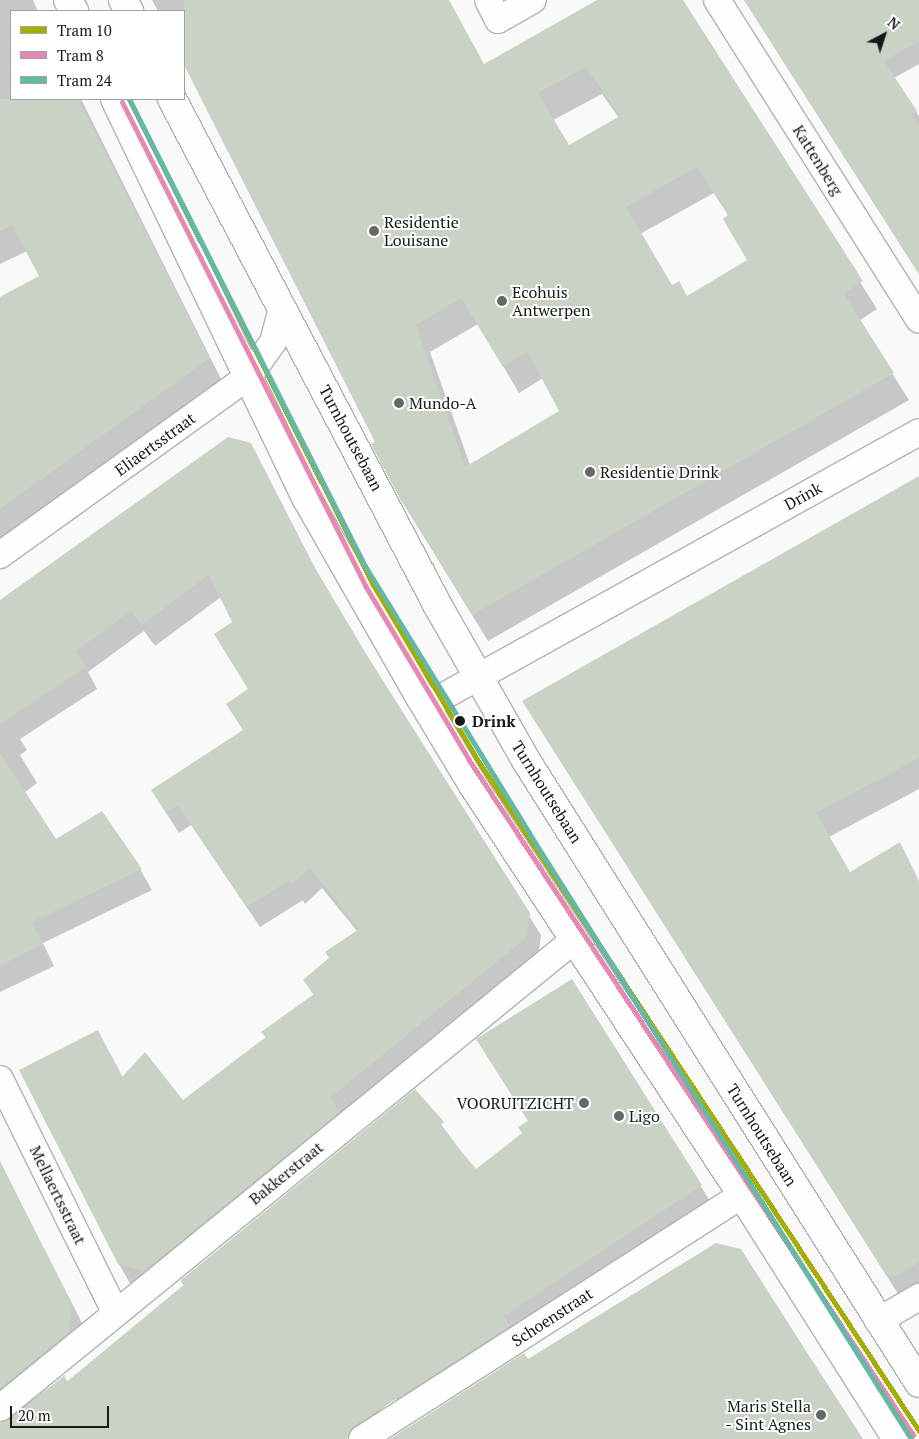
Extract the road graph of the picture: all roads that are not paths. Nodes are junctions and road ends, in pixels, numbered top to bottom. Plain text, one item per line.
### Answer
1 (488, 0) edge
2 (533, 0) edge
3 (717, 0) edge
4 (115, 100) edge
5 (173, 100) edge
6 (282, 310) junction
7 (919, 320) edge
8 (249, 376) junction
9 (919, 432) edge
10 (0, 555) edge
11 (478, 676) junction
12 (426, 706) junction
13 (574, 940) junction
14 (0, 1078) edge
15 (742, 1195) junction
16 (919, 1297) edge
17 (115, 1312) junction
18 (878, 1321) junction
19 (919, 1383) edge
20 (0, 1408) edge
21 (362, 1439) edge
22 (897, 1439) edge

1 - 2 street
3 - 7 street, Kattenberg
4 - 8 main road
5 - 6 main road, Turnhoutsebaan
6 - 8 street, Eliaertsstraat
6 - 11 main road, Turnhoutsebaan
8 - 10 street, Eliaertsstraat
8 - 12 main road
9 - 11 street, Drink
11 - 12 street, Drink
11 - 18 main road, Turnhoutsebaan
12 - 13 main road
13 - 15 main road
13 - 17 street, Bakkerstraat
14 - 17 street, Mellaertsstraat
15 - 21 street, Schoenstraat
15 - 22 main road
16 - 18 street
17 - 20 street, Bakkerstraat
18 - 19 main road, Turnhoutsebaan

